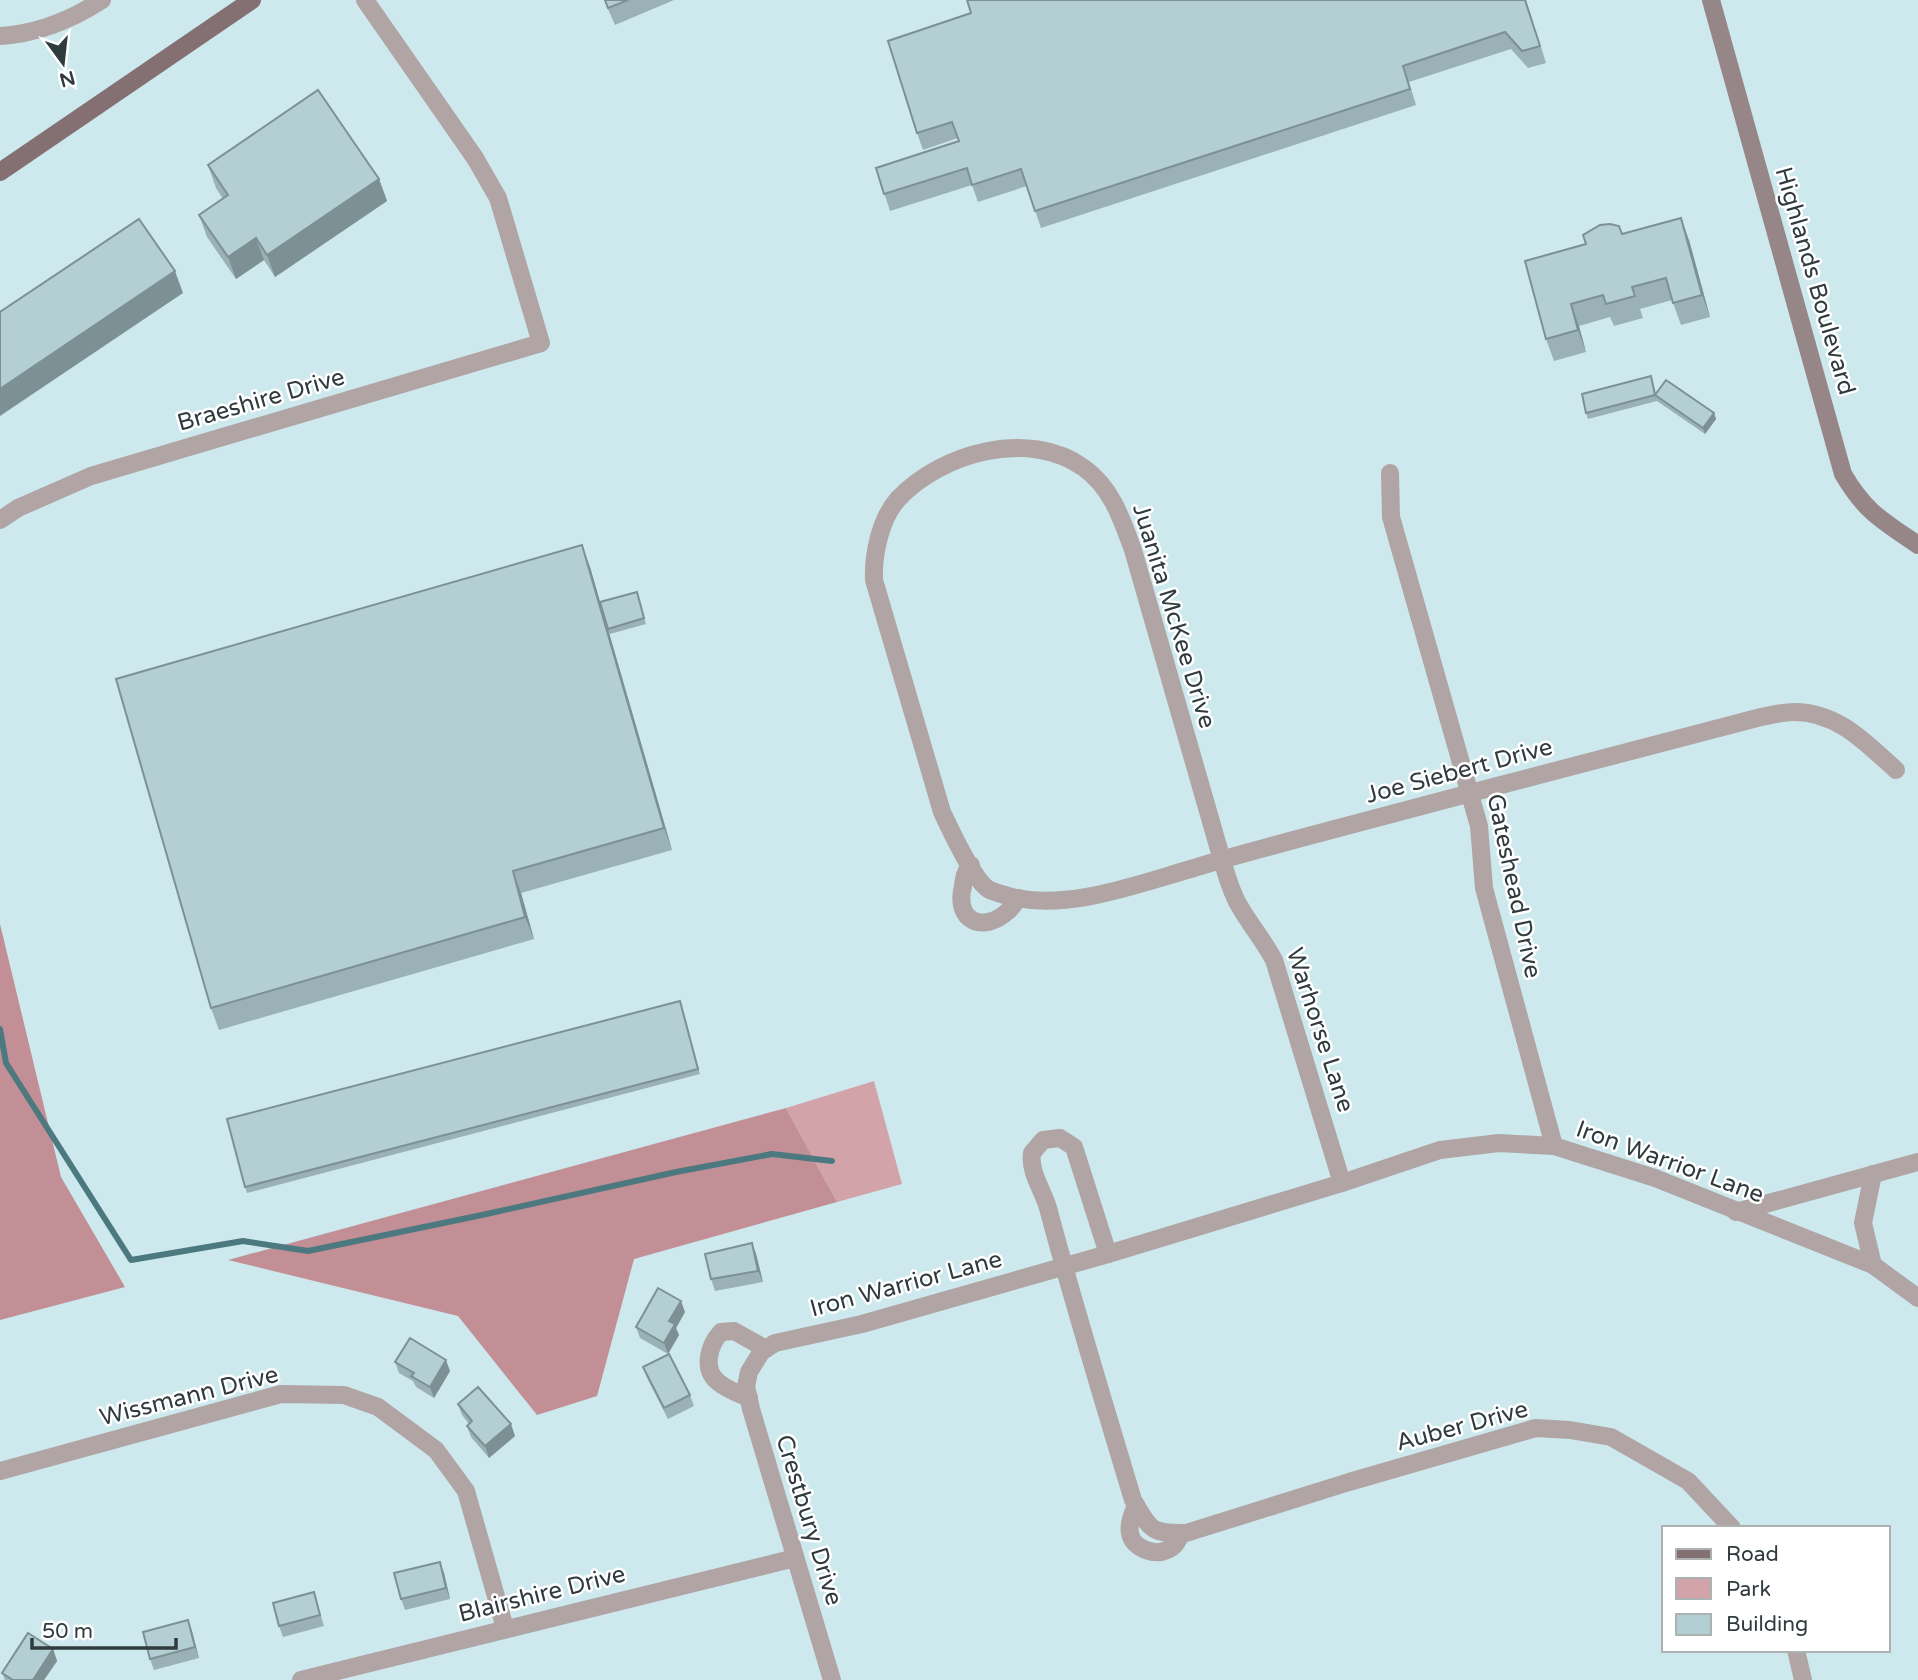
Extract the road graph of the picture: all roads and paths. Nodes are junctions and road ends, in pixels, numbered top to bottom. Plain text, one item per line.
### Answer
1 (102, 0) edge
2 (252, 0) edge
3 (365, 0) edge
4 (1710, 0) edge
5 (0, 36) edge
6 (0, 172) edge
7 (1390, 473) dead end
8 (0, 520) edge
9 (1918, 545) edge
10 (1896, 770) dead end
11 (1469, 793) junction
12 (1222, 860) junction
13 (971, 865) junction
14 (987, 888) joint
15 (1018, 898) junction
16 (1554, 1146) junction
17 (1918, 1162) edge
18 (1873, 1174) junction
19 (1342, 1183) junction
20 (1736, 1212) junction
21 (1108, 1254) junction
22 (1874, 1265) junction
23 (1063, 1266) junction
24 (1918, 1298) edge
25 (764, 1350) junction
26 (749, 1398) junction
27 (0, 1471) edge
28 (1730, 1526) edge
29 (794, 1558) junction
30 (505, 1628) junction
31 (1796, 1652) edge
32 (301, 1680) edge
33 (832, 1680) edge
34 (1803, 1680) edge

1 - 5 street
2 - 6 main road
3 - 8 street, Braeshire Drive
4 - 9 street, Highlands Boulevard
7 - 11 street, Gateshead Drive
10 - 11 street, Joe Siebert Drive
11 - 12 street, Joe Siebert Drive
11 - 16 street, Gateshead Drive
12 - 13 street, Juanita McKee Drive
12 - 15 street, Joe Siebert Drive
12 - 19 street, Warhorse Lane
13 - 14 street, Juanita McKee Drive
13 - 15 street
14 - 15 street, Joe Siebert Drive
16 - 19 street, Iron Warrior Lane
16 - 20 street, Iron Warrior Lane
17 - 18 street
18 - 20 street
18 - 22 street
19 - 21 street, Iron Warrior Lane
20 - 22 street, Iron Warrior Lane
21 - 23 street, Iron Warrior Lane
21 - 23 street
22 - 24 street, Iron Warrior Lane
23 - 25 street, Iron Warrior Lane
23 - 28 street, Auber Drive
25 - 26 street, Crestbury Drive
25 - 26 street
26 - 29 street, Crestbury Drive
27 - 30 street, Wissmann Drive
29 - 30 street, Blairshire Drive
29 - 33 street, Crestbury Drive
30 - 32 street, Blairshire Drive
31 - 34 street

